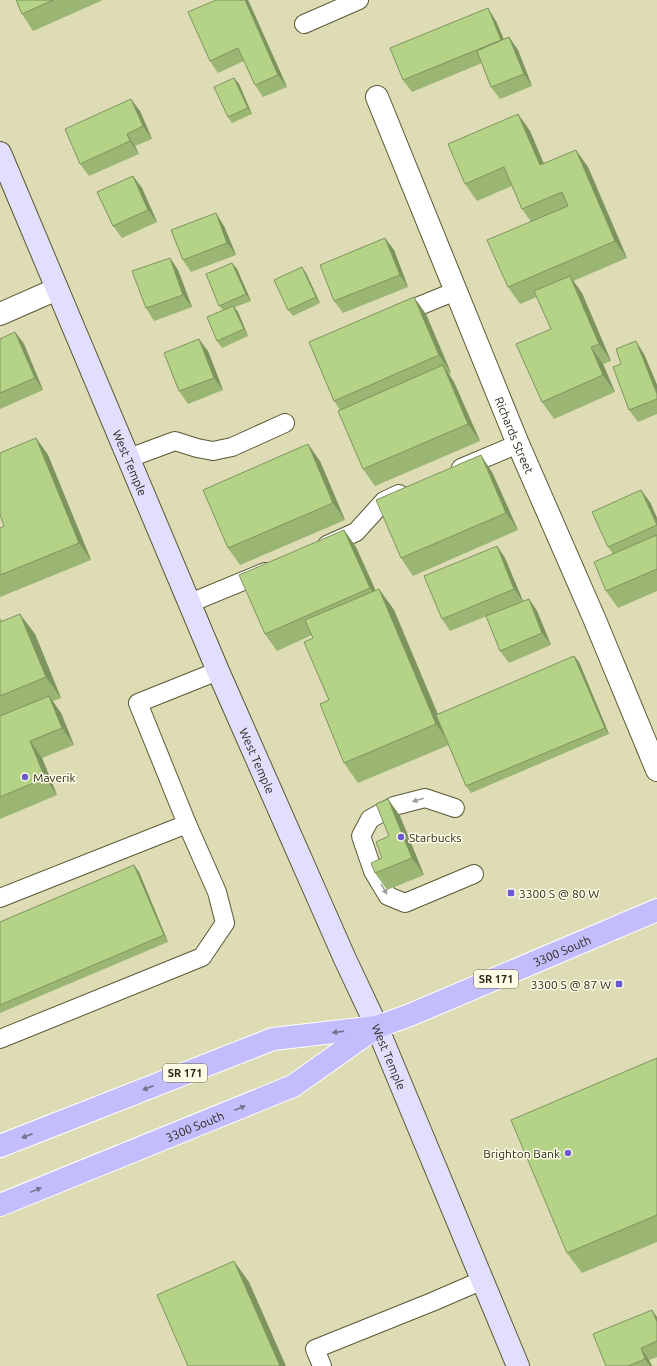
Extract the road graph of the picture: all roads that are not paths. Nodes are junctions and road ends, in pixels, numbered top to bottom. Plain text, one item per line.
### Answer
1 (359, 0) edge
2 (304, 24) dead end
3 (377, 97) dead end
4 (0, 153) edge
5 (57, 289) junction
6 (456, 292) junction
7 (0, 314) edge
8 (384, 321) edge
9 (285, 422) dead end
10 (518, 444) junction
11 (129, 458) junction
12 (448, 474) edge
13 (412, 489) edge
14 (314, 551) edge
15 (278, 566) edge
16 (190, 603) junction
17 (218, 671) junction
18 (657, 770) edge
19 (455, 808) dead end
20 (187, 824) junction
21 (474, 874) dead end
22 (0, 898) edge
23 (657, 910) edge
24 (377, 1027) junction
25 (0, 1039) edge
26 (0, 1146) edge
27 (0, 1205) edge
28 (483, 1280) junction
29 (322, 1366) edge
30 (518, 1366) edge

1 - 2 lane
3 - 6 street, Richards Street
4 - 5 street, West Temple
5 - 7 street
5 - 11 street, West Temple
6 - 8 lane
6 - 10 street, Richards Street
9 - 11 lane
10 - 12 lane
10 - 18 street, Richards Street
11 - 16 street, West Temple
13 - 14 lane
15 - 16 lane
16 - 17 street, West Temple
17 - 20 lane
17 - 24 street, West Temple
19 -> 21 lane
20 - 22 lane
20 - 25 lane
23 - 24 main road, 3300 South / SR 171
24 -> 26 main road, 3300 South / SR 171
27 -> 24 main road, 3300 South / SR 171
24 - 28 street, West Temple
28 - 29 lane
28 - 30 street, West Temple

